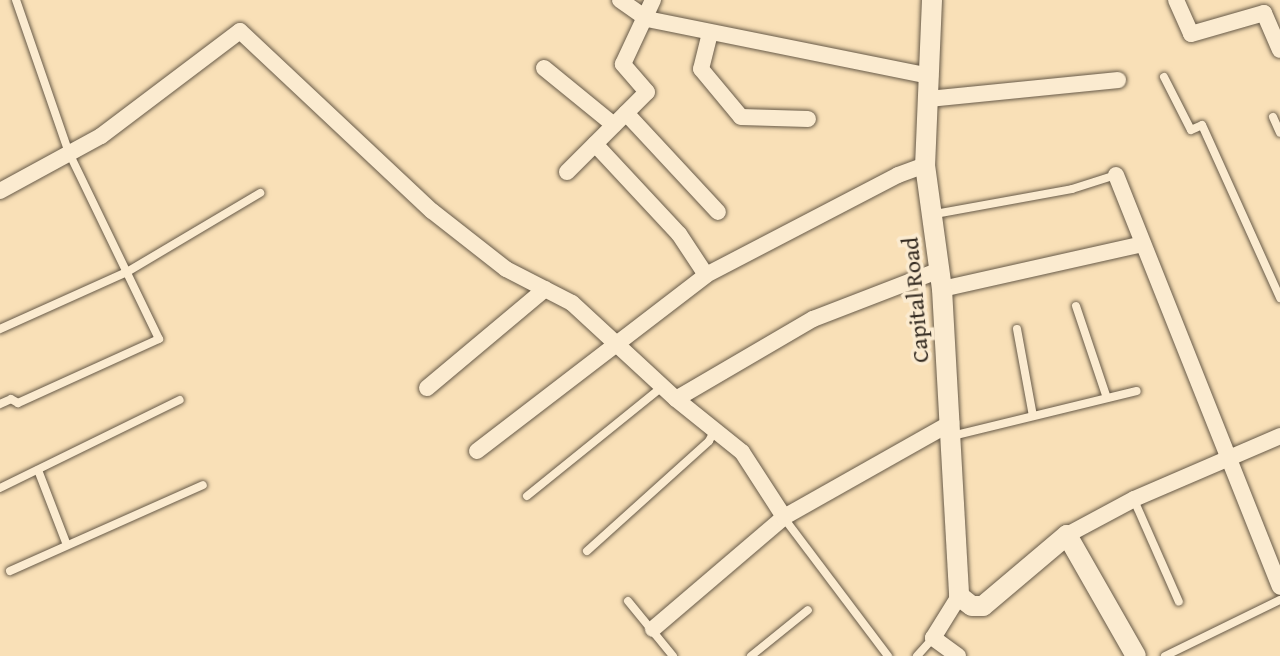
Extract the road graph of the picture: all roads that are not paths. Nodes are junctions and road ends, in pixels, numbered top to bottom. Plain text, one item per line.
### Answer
1 (16, 0) edge
2 (620, 0) edge
3 (653, 0) edge
4 (932, 0) edge
5 (1176, 0) edge
6 (647, 19) junction
7 (710, 33) junction
8 (1280, 50) edge
9 (544, 68) dead end
10 (930, 76) junction
11 (1164, 77) dead end
12 (1118, 80) dead end
13 (929, 99) junction
14 (626, 113) junction
15 (1273, 117) dead end
16 (808, 119) dead end
17 (614, 125) junction
18 (1280, 133) edge
19 (595, 144) junction
20 (69, 153) junction
21 (925, 165) junction
22 (567, 172) dead end
23 (1116, 175) joint
24 (0, 191) edge
25 (260, 193) dead end
26 (718, 212) dead end
27 (934, 214) junction
28 (1143, 244) junction
29 (127, 272) junction
30 (706, 275) junction
31 (941, 280) junction
32 (545, 289) junction
33 (1280, 298) edge
34 (1076, 306) dead end
35 (0, 329) edge
36 (1017, 329) dead end
37 (617, 345) junction
38 (427, 388) dead end
39 (1137, 391) dead end
40 (669, 393) junction
41 (1107, 398) junction
42 (180, 400) dead end
43 (0, 404) edge
44 (1033, 416) junction
45 (714, 430) junction
46 (951, 430) junction
47 (1280, 436) edge
48 (477, 451) dead end
49 (1230, 459) junction
50 (38, 470) junction
51 (203, 485) dead end
52 (0, 488) edge
53 (527, 496) dead end
54 (1134, 499) junction
55 (784, 517) junction
56 (1067, 535) junction
57 (67, 545) junction
58 (587, 551) dead end
59 (10, 571) dead end
60 (1280, 587) edge
61 (959, 596) junction
62 (1280, 600) edge
63 (628, 601) dead end
64 (1179, 602) dead end
65 (808, 610) dead end
66 (653, 629) junction
67 (933, 638) junction
68 (673, 656) edge
69 (751, 656) edge
70 (888, 656) edge
71 (917, 656) edge
72 (958, 656) edge
73 (1136, 656) edge
74 (1165, 656) edge

1 - 20 lane
2 - 6 street
3 - 6 street
4 - 10 street, Capital Road
5 - 8 street
6 - 7 street
6 - 14 street
7 - 10 street
7 - 16 street
9 - 17 street
10 - 13 street, Capital Road
11 - 33 lane
12 - 13 street
13 - 21 street, Capital Road
14 - 17 street
14 - 26 street
15 - 18 lane
17 - 19 street
19 - 22 street
19 - 30 street
20 - 24 street
20 - 29 lane
20 - 32 street
21 - 27 street, Capital Road
21 - 30 street
23 - 27 lane
23 - 28 street
25 - 29 lane
27 - 31 street, Capital Road
28 - 31 street
28 - 49 street
29 - 35 lane
29 - 43 lane
30 - 37 street
31 - 40 street
31 - 46 street, Capital Road
32 - 37 street
32 - 38 street
34 - 41 lane
36 - 44 lane
37 - 40 street
37 - 48 street
39 - 41 lane
40 - 45 street
40 - 53 lane
41 - 44 lane
42 - 50 lane
44 - 46 lane
45 - 55 street
45 - 58 lane
46 - 55 street
46 - 61 street, Capital Road
47 - 49 street
49 - 54 street
49 - 60 street
50 - 52 lane
50 - 57 lane
51 - 57 lane
54 - 56 street
54 - 64 lane
55 - 66 street
55 - 70 lane
56 - 61 street
56 - 73 street
57 - 59 lane
61 - 67 street
62 - 74 lane
63 - 66 lane
65 - 69 lane
66 - 68 lane
67 - 71 lane
67 - 72 street

